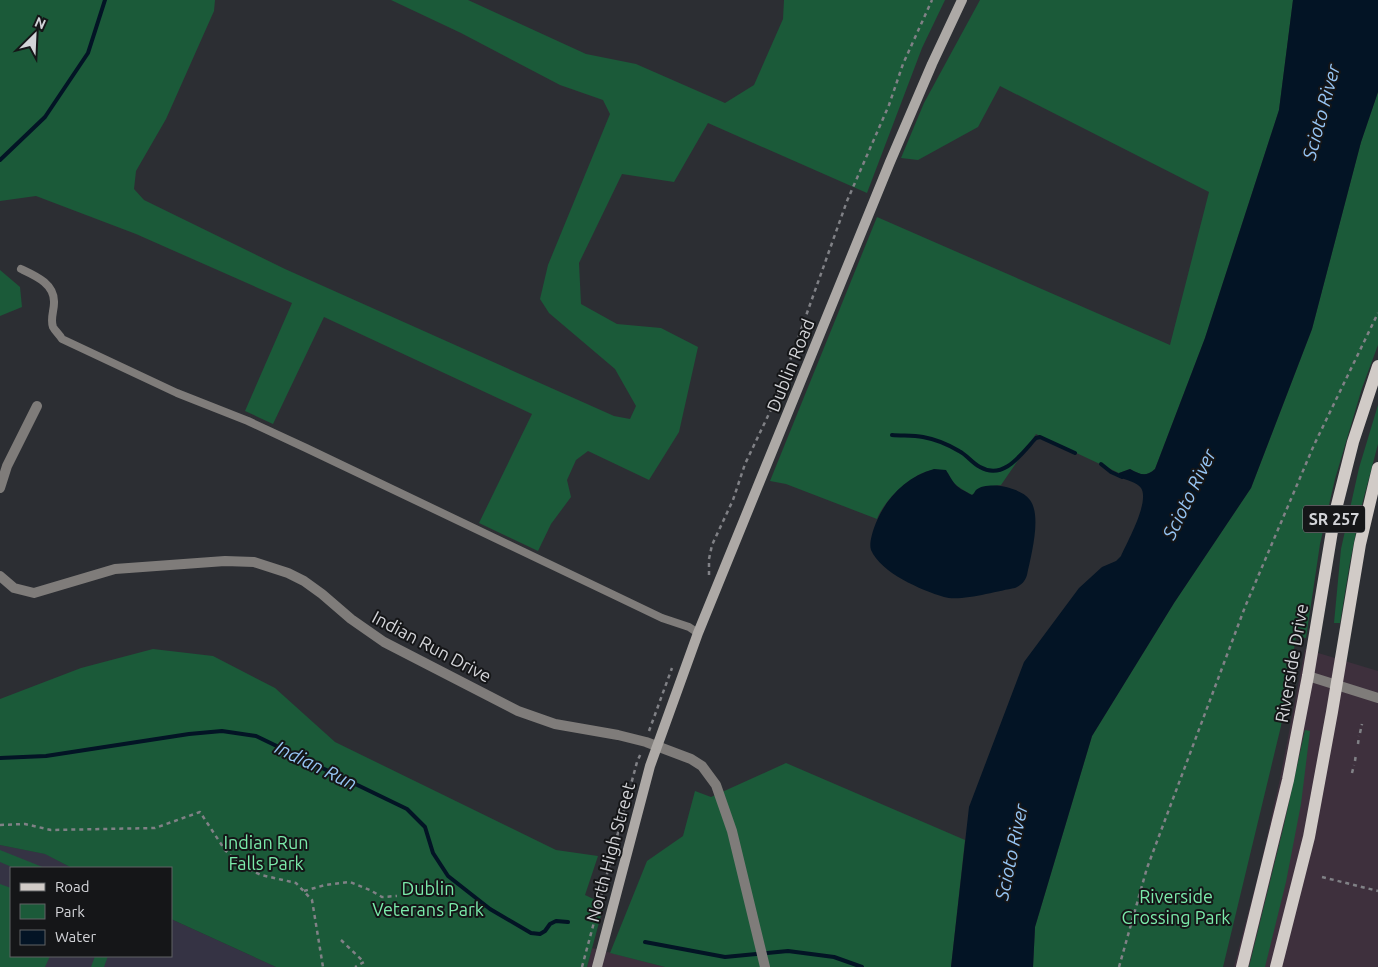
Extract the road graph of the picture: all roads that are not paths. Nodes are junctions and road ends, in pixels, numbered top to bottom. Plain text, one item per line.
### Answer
1 (962, 0) edge
2 (21, 269) dead end
3 (1378, 366) edge
4 (37, 406) dead end
5 (1378, 468) edge
6 (0, 488) edge
7 (0, 576) edge
8 (698, 633) junction
9 (1308, 676) junction
10 (1337, 685) junction
11 (1378, 698) edge
12 (657, 745) junction
13 (596, 967) edge
14 (765, 967) edge
15 (1242, 967) edge
16 (1276, 967) edge

1 - 8 main road, Dublin Road
2 - 8 lane
3 - 9 main road, Riverside Drive / SR 257
4 - 6 street
5 - 10 main road, SR 257
7 - 12 street, Indian Run Drive
8 - 12 main road, Dublin Road
9 - 10 street
9 - 15 main road, Riverside Drive / SR 257
10 - 11 street
10 - 16 main road, SR 257
12 - 13 main road, North High Street
12 - 14 street, Indian Run Drive

